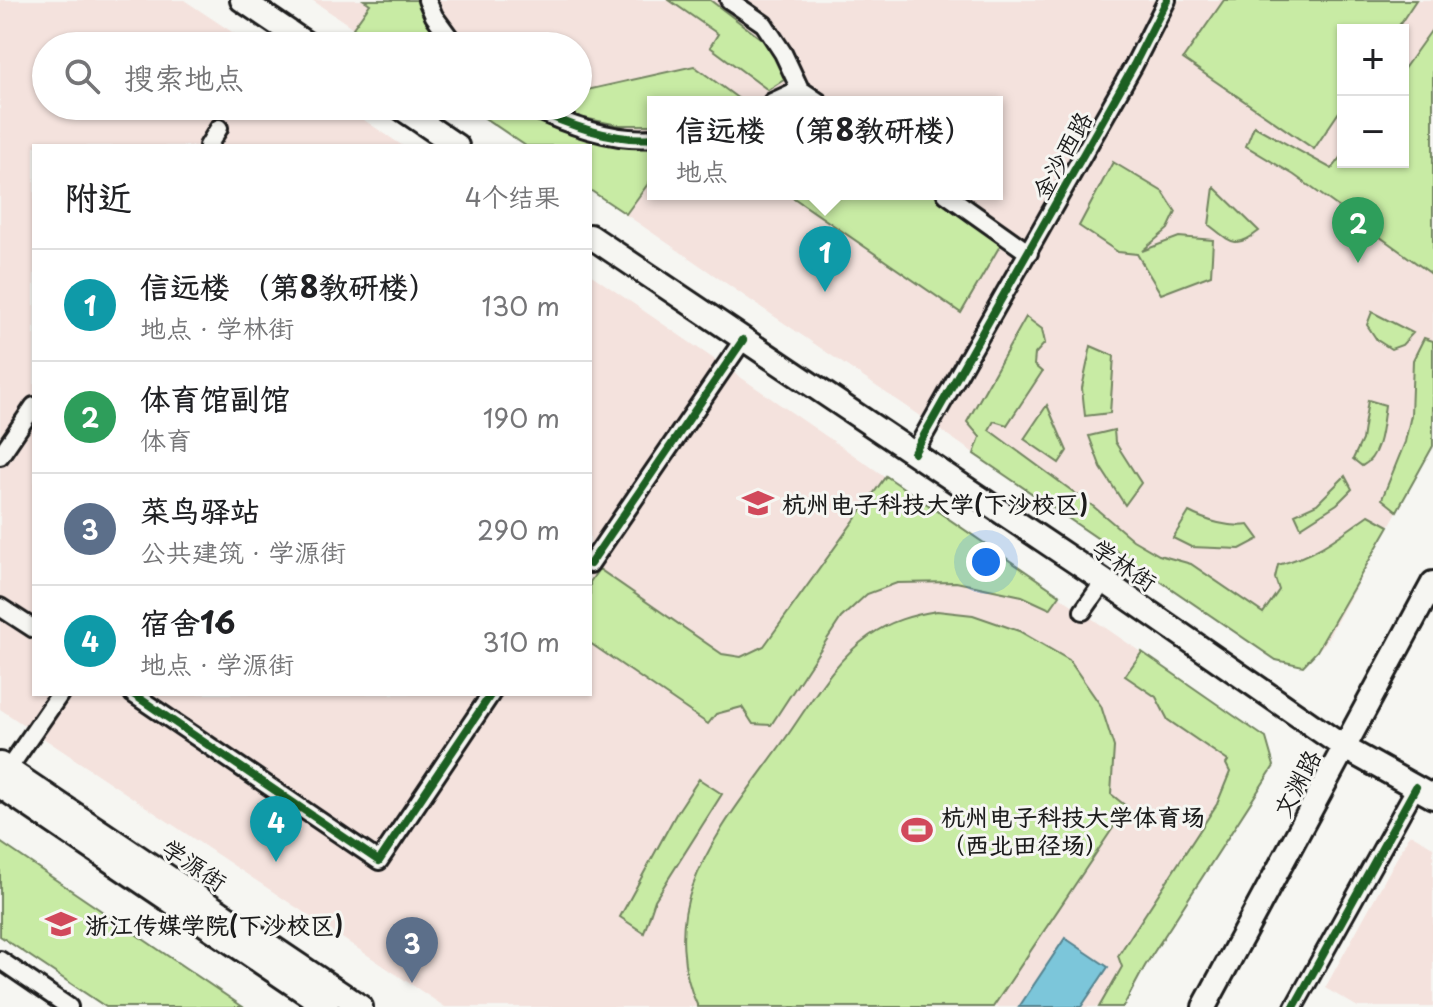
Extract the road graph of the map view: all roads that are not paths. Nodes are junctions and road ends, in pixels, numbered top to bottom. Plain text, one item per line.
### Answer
1 (242, 0) edge
2 (427, 0) edge
3 (729, 0) edge
4 (1167, 0) edge
5 (289, 32) edge
6 (446, 32) edge
7 (800, 89) junction
8 (785, 96) edge
9 (810, 96) edge
10 (419, 120) edge
11 (559, 120) edge
12 (219, 128) dead end
13 (647, 139) edge
14 (209, 144) edge
15 (454, 144) edge
16 (954, 200) edge
17 (592, 237) edge
18 (1029, 253) junction
19 (743, 340) junction
20 (32, 409) edge
21 (914, 453) junction
22 (0, 456) edge
23 (592, 561) edge
24 (1104, 581) junction
25 (1433, 583) edge
26 (0, 607) edge
27 (1083, 611) dead end
28 (32, 628) edge
29 (59, 696) edge
30 (136, 696) edge
31 (490, 696) edge
32 (1345, 748) junction
33 (2, 775) edge
34 (1425, 792) edge
35 (0, 960) edge
36 (67, 1006) edge
37 (327, 1007) edge
38 (361, 1007) edge
39 (1204, 1007) edge
40 (1294, 1007) edge

1 - 5 main road
2 - 6 street
3 - 7 street
4 - 18 street, 金沙西路
7 - 8 street
7 - 9 street
10 - 15 main road
11 - 13 street
12 - 14 street
16 - 18 street
17 - 19 main road, 学林街
18 - 21 street, 金沙西路
19 - 21 main road, 学林街
19 - 23 street
20 - 22 street
21 - 24 main road, 学林街
24 - 27 street
24 - 32 main road, 学林街
25 - 32 main road, 文渊路
26 - 28 street
29 - 33 street
30 - 31 street
32 - 34 main road, 学林街
32 - 39 main road, 文渊路
33 - 37 main road, 学源街
33 - 38 main road, 学源街
34 - 40 street
35 - 36 street

